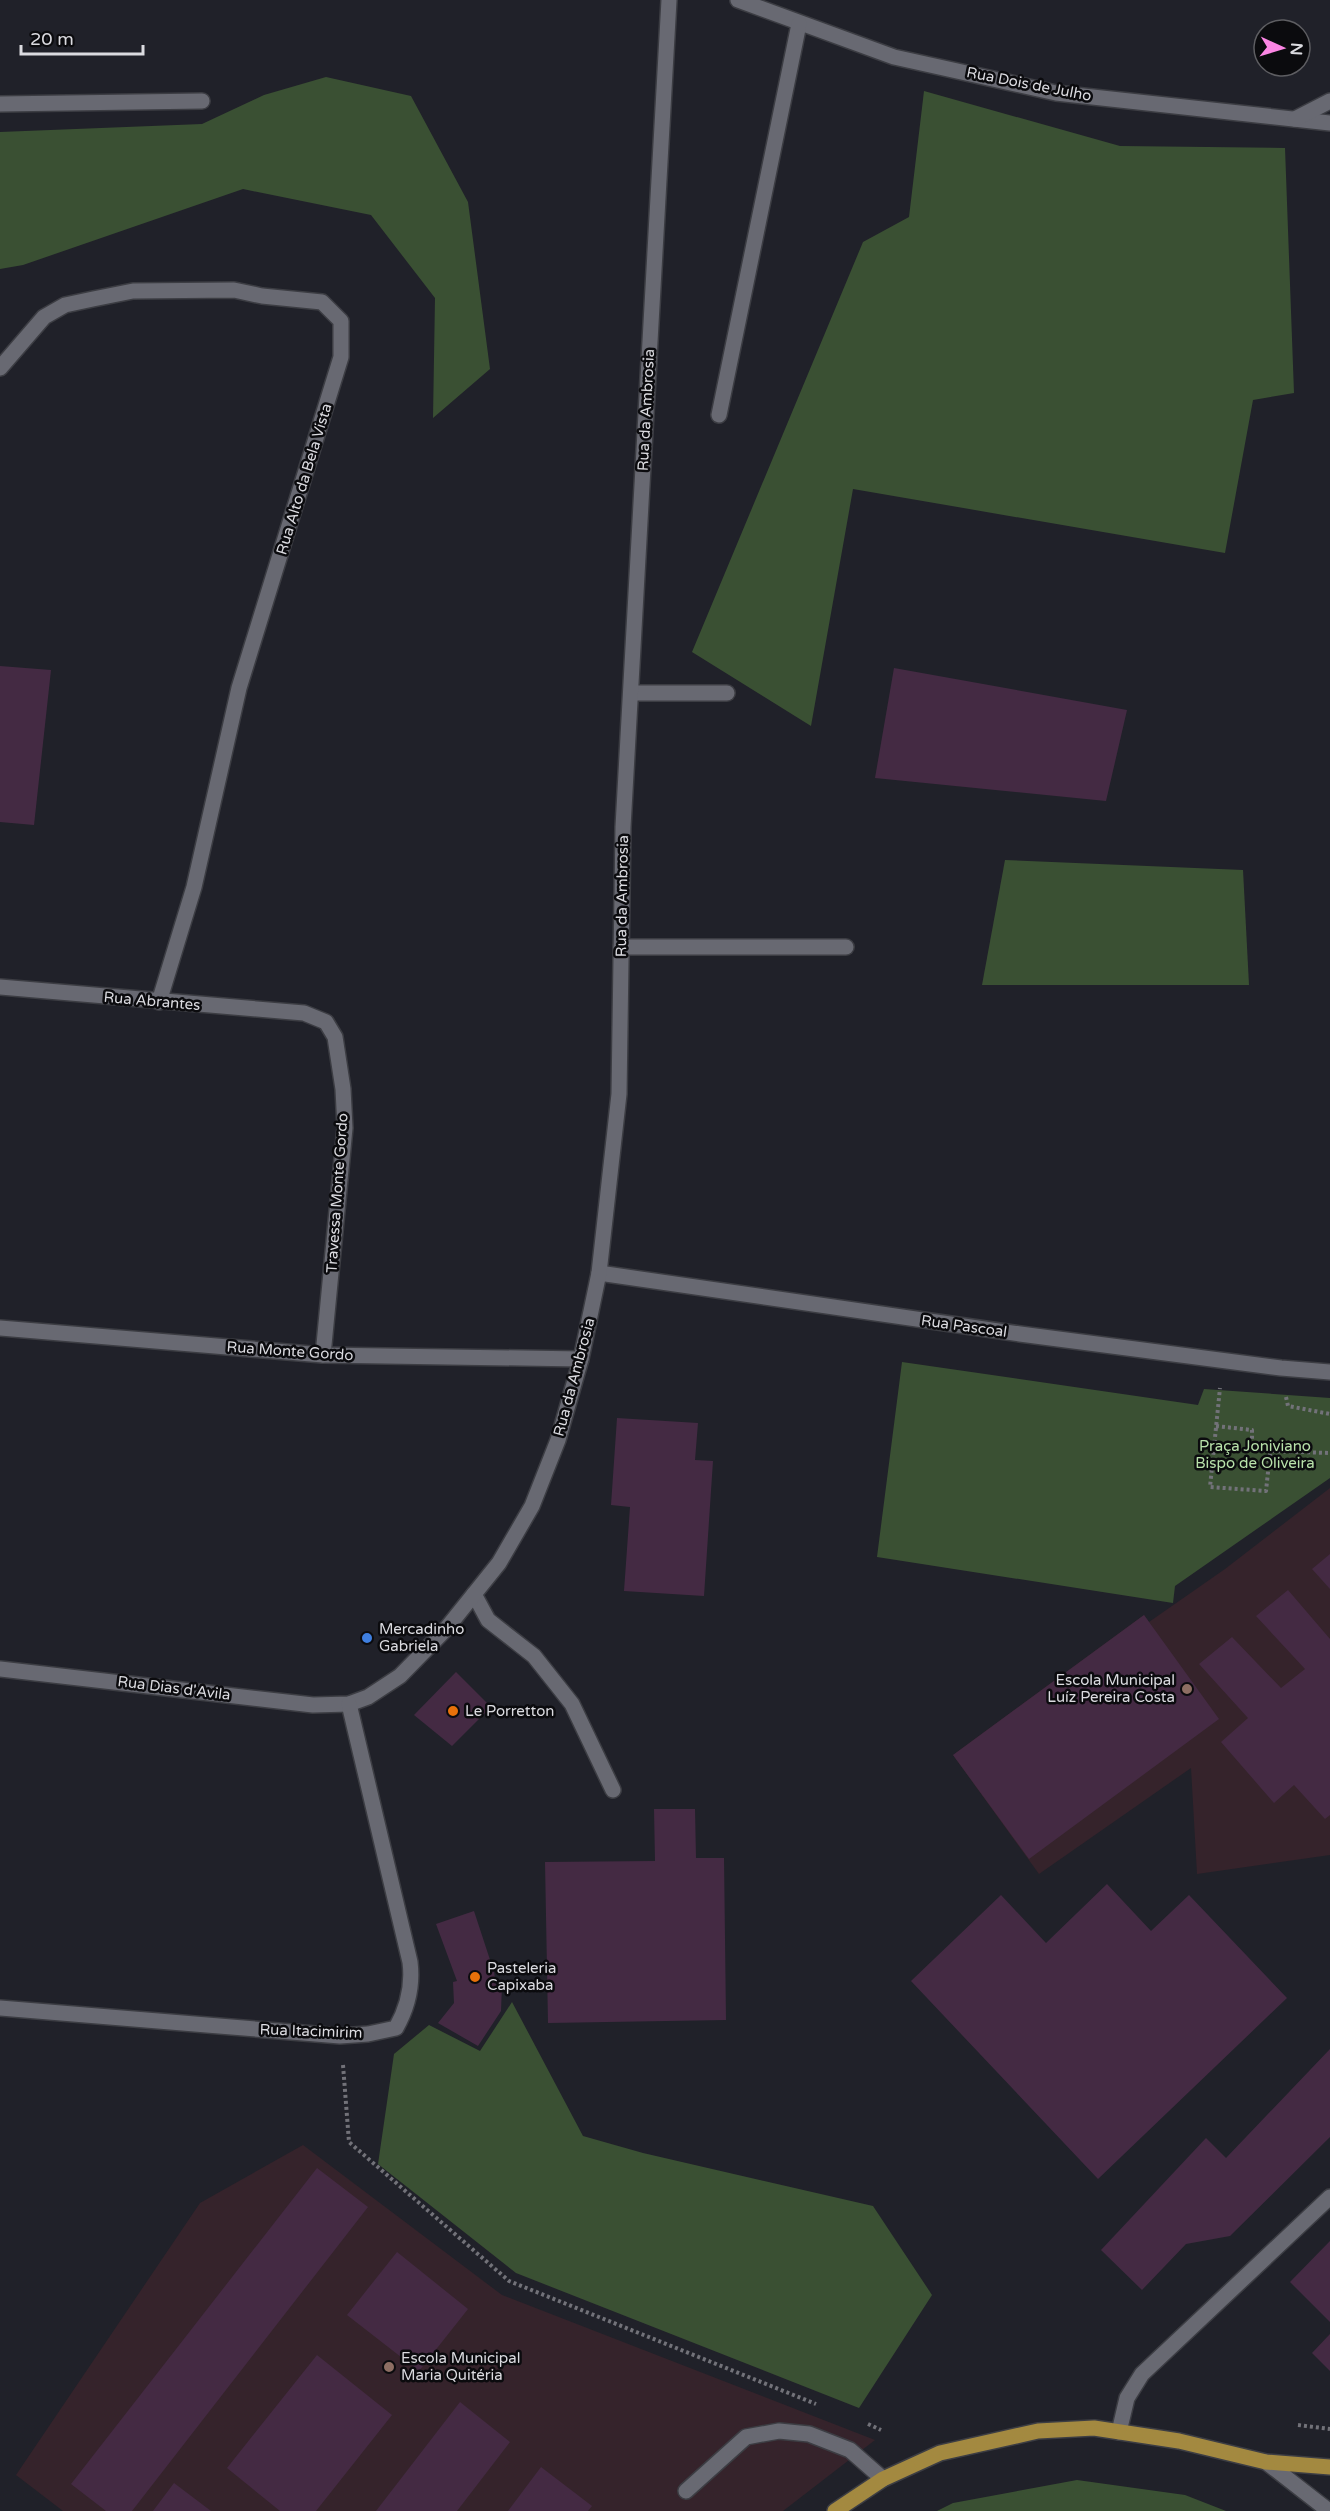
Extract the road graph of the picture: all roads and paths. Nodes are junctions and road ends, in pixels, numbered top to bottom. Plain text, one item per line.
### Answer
1 (669, 0) edge
2 (738, 0) edge
3 (799, 24) junction
4 (1330, 101) edge
5 (202, 102) dead end
6 (0, 104) edge
7 (1294, 119) junction
8 (1330, 123) edge
9 (0, 368) edge
10 (719, 415) dead end
11 (631, 693) junction
12 (727, 693) dead end
13 (621, 947) junction
14 (846, 947) dead end
15 (0, 987) edge
16 (159, 1002) junction
17 (304, 1013) joint
18 (599, 1273) junction
19 (0, 1328) edge
20 (323, 1355) junction
21 (581, 1359) junction
22 (1330, 1372) edge
23 (1221, 1384) dead end
24 (1286, 1390) dead end
25 (1330, 1414) edge
26 (1216, 1426) junction
27 (1270, 1451) junction
28 (1330, 1454) edge
29 (474, 1594) junction
30 (0, 1669) edge
31 (349, 1704) junction
32 (613, 1790) dead end
33 (0, 2008) edge
34 (343, 2063) dead end
35 (1330, 2197) edge
36 (826, 2408) dead end
37 (859, 2421) dead end
38 (1298, 2425) dead end
39 (1330, 2429) edge
40 (881, 2430) dead end
41 (1119, 2432) junction
42 (1266, 2462) junction
43 (1330, 2467) edge
44 (883, 2479) junction
45 (686, 2491) dead end
46 (835, 2511) edge
47 (1329, 2511) edge

1 - 11 street, Rua da Ambrosia
2 - 3 street, Rua Dois de Julho
3 - 7 street, Rua Dois de Julho
3 - 10 street
4 - 7 street
5 - 6 street
7 - 8 street, Rua Dois de Julho
9 - 16 street, Rua Alto da Bela Vista
11 - 12 street
11 - 13 street, Rua da Ambrosia
13 - 14 street
13 - 18 street, Rua da Ambrosia
15 - 16 street, Rua Abrantes
16 - 17 street, Rua Abrantes
17 - 20 street, Travessa Monte Gordo
18 - 21 street, Rua da Ambrosia
18 - 22 street, Rua Pascoal
19 - 20 street, Rua Monte Gordo
20 - 21 street, Rua Monte Gordo
21 - 29 street, Rua da Ambrosia
23 - 26 path
24 - 25 path
26 - 27 path
26 - 27 path
27 - 28 path
29 - 31 street, Rua da Ambrosia
29 - 32 street
30 - 31 street, Rua Dias d'Avila
31 - 33 street, Rua Itacimirim
34 - 36 path
35 - 41 street
37 - 40 path
38 - 39 path
41 - 42 main road
41 - 44 main road
42 - 43 main road
42 - 47 street
44 - 45 street
44 - 46 main road

